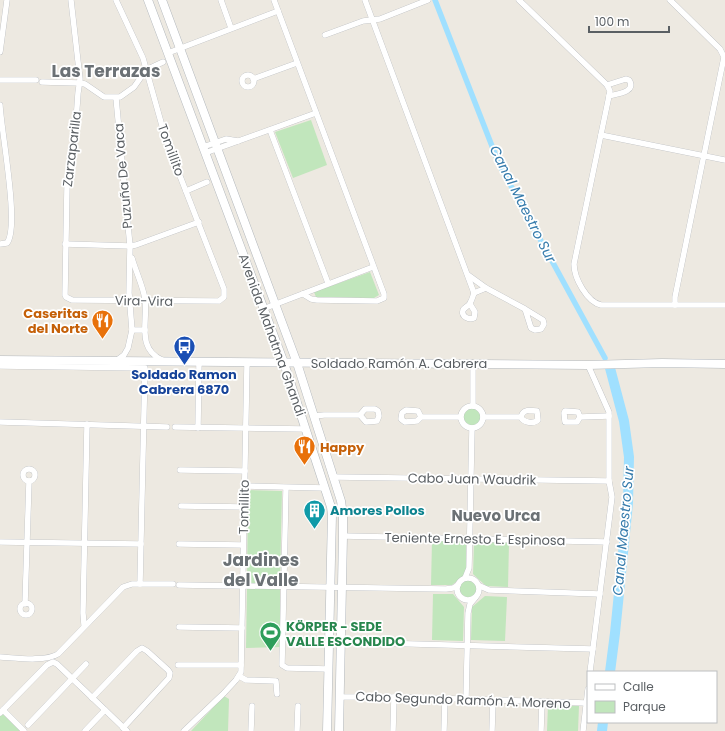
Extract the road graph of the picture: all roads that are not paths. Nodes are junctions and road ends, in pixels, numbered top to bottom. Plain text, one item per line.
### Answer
1 (7, 0) edge
2 (71, 0) edge
3 (116, 0) edge
4 (148, 0) edge
5 (162, 0) edge
6 (221, 0) edge
7 (274, 0) edge
8 (365, 0) edge
9 (427, 0) edge
10 (519, 0) edge
11 (670, 0) edge
12 (278, 11) junction
13 (372, 20) junction
14 (231, 28) junction
15 (325, 35) dead end
16 (180, 48) junction
17 (723, 50) edge
18 (0, 52) edge
19 (168, 53) junction
20 (724, 61) edge
21 (163, 62) dead end
22 (297, 63) junction
23 (146, 70) junction
24 (253, 79) dead end
25 (0, 80) edge
26 (80, 83) junction
27 (607, 85) junction
28 (609, 96) junction
29 (116, 98) junction
30 (0, 105) edge
31 (316, 113) junction
32 (270, 130) junction
33 (601, 135) junction
34 (216, 146) junction
35 (204, 150) junction
36 (703, 156) junction
37 (725, 160) edge
38 (207, 182) dead end
39 (186, 191) junction
40 (199, 222) junction
41 (0, 244) edge
42 (65, 244) junction
43 (130, 246) junction
44 (130, 254) junction
45 (373, 267) junction
46 (468, 275) junction
47 (328, 283) junction
48 (486, 288) junction
49 (474, 293) junction
50 (303, 294) junction
51 (66, 297) joint
52 (222, 300) joint
53 (130, 301) junction
54 (145, 301) junction
55 (470, 304) dead end
56 (275, 305) junction
57 (675, 305) junction
58 (725, 305) edge
59 (263, 309) junction
60 (525, 309) dead end
61 (132, 330) junction
62 (145, 330) junction
63 (0, 360) edge
64 (116, 362) junction
65 (166, 362) junction
66 (199, 362) junction
67 (247, 363) junction
68 (284, 363) junction
69 (297, 363) junction
70 (473, 364) junction
71 (725, 364) edge
72 (588, 365) junction
73 (0, 366) edge
74 (473, 406) junction
75 (314, 416) junction
76 (360, 416) dead end
77 (460, 416) junction
78 (580, 416) dead end
79 (609, 416) junction
80 (420, 417) dead end
81 (483, 417) junction
82 (521, 417) dead end
83 (0, 422) edge
84 (87, 424) junction
85 (144, 426) junction
86 (167, 427) dead end
87 (175, 427) dead end
88 (198, 428) junction
89 (246, 428) junction
90 (472, 428) junction
91 (305, 430) junction
92 (180, 470) dead end
93 (245, 471) junction
94 (334, 476) junction
95 (472, 479) junction
96 (29, 481) dead end
97 (609, 482) junction
98 (244, 486) junction
99 (286, 488) junction
100 (325, 488) junction
101 (181, 506) dead end
102 (244, 507) junction
103 (344, 536) junction
104 (470, 538) junction
105 (0, 542) edge
106 (26, 542) junction
107 (607, 542) junction
108 (85, 543) junction
109 (141, 544) junction
110 (178, 544) dead end
111 (243, 545) junction
112 (469, 568) junction
113 (465, 578) junction
114 (474, 579) junction
115 (140, 584) junction
116 (458, 585) junction
117 (243, 586) junction
118 (284, 586) junction
119 (480, 586) junction
120 (330, 587) junction
121 (343, 587) junction
122 (446, 589) junction
123 (489, 590) junction
124 (600, 594) junction
125 (460, 596) junction
126 (476, 597) junction
127 (25, 604) dead end
128 (468, 613) junction
129 (84, 625) junction
130 (179, 627) dead end
131 (242, 628) junction
132 (342, 642) junction
133 (467, 645) junction
134 (593, 648) junction
135 (0, 658) edge
136 (86, 664) dead end
137 (178, 665) dead end
138 (241, 665) junction
139 (328, 669) junction
140 (590, 671) edge
141 (239, 676) junction
142 (72, 679) junction
143 (277, 694) dead end
144 (587, 696) edge
145 (340, 697) junction
146 (394, 697) junction
147 (92, 698) junction
148 (445, 698) junction
149 (466, 699) junction
150 (493, 700) junction
151 (542, 702) junction
152 (586, 703) junction
153 (252, 706) dead end
154 (298, 706) dead end
155 (105, 710) junction
156 (1, 711) edge
157 (28, 725) dead end
158 (125, 729) edge
159 (24, 731) edge
160 (85, 731) edge
161 (184, 731) edge
162 (251, 731) edge
163 (297, 731) edge
164 (326, 731) edge
165 (339, 731) edge
166 (393, 731) edge
167 (444, 731) edge
168 (492, 731) edge
169 (541, 731) edge
170 (583, 731) edge

1 - 18 street
2 - 26 street, Zarzaparilla
3 - 23 street, Tomillito
4 - 19 main road, Avenida Mahatma Ghandi
5 - 16 main road, Avenida Mahatma Ghandi
6 - 14 street
7 - 12 street
8 - 13 street
9 - 13 street
10 - 27 street
11 - 17 street
12 - 14 street
12 - 22 street
13 - 15 street
13 - 46 street
14 - 16 street
16 - 19 street
16 - 34 main road, Avenida Mahatma Ghandi
17 - 20 street
19 - 35 main road, Avenida Mahatma Ghandi
20 - 36 street
21 - 23 street
22 - 24 street
22 - 31 street
23 - 29 street
23 - 39 street, Tomillito
25 - 26 street
26 - 29 street
26 - 42 street, Zarzaparilla
27 - 28 street
27 - 28 street
28 - 33 street
29 - 43 street, Puzuña De Vaca
30 - 41 street
31 - 32 street
31 - 45 street
32 - 34 street
32 - 47 street
33 - 36 street
33 - 57 street
34 - 35 street
34 - 56 main road, Avenida Mahatma Ghandi
35 - 59 main road, Avenida Mahatma Ghandi
36 - 37 street
36 - 57 street
38 - 39 street
39 - 40 street, Tomillito
40 - 43 street
40 - 52 street, Tomillito
42 - 43 street
42 - 51 street, Zarzaparilla
43 - 44 street, Puzuña De Vaca
44 - 53 street, Puzuña De Vaca
44 - 54 street
45 - 47 street
45 - 50 street
46 - 48 street
46 - 49 street
47 - 50 street
48 - 49 street
48 - 60 street
49 - 55 street
50 - 56 street
51 - 53 street, Vira-Vira
52 - 54 street, Vira-Vira
53 - 54 street, Vira-Vira
53 - 61 street, Puzuña De Vaca
54 - 62 street
56 - 59 street
56 - 69 main road, Avenida Mahatma Ghandi
57 - 58 street
59 - 68 main road, Avenida Mahatma Ghandi
61 - 62 street
61 - 64 street, Puzuña De Vaca
62 - 65 street
63 - 64 main road, Soldado Ramón A. Cabrera
64 - 65 main road, Soldado Ramón A. Cabrera
65 - 66 main road, Soldado Ramón A. Cabrera
66 - 67 main road, Soldado Ramón A. Cabrera
66 - 88 street
67 - 68 main road, Soldado Ramón A. Cabrera
67 - 89 street, Tomillito
68 - 69 main road, Soldado Ramón A. Cabrera
68 - 91 main road, Avenida Mahatma Ghandi
69 - 70 main road, Soldado Ramón A. Cabrera
69 - 75 main road, Avenida Mahatma Ghandi
70 - 72 main road, Soldado Ramón A. Cabrera
70 - 74 street
71 - 72 main road, Soldado Ramón A. Cabrera
72 - 79 street
73 - 85 street
74 - 77 street
74 - 81 street
75 - 76 street
75 - 94 main road, Avenida Mahatma Ghandi
77 - 80 street
77 - 90 street
78 - 79 street
79 - 97 street
81 - 82 street
81 - 90 street
83 - 84 street
84 - 85 street
84 - 108 street
85 - 86 street
85 - 109 street
87 - 88 street
88 - 89 street
89 - 91 street
89 - 93 street, Tomillito
90 - 95 street
91 - 100 main road, Avenida Mahatma Ghandi
92 - 93 street
93 - 98 street, Tomillito
94 - 95 street, Cabo Juan Waudrik
94 - 103 main road, Avenida Mahatma Ghandi
95 - 97 street, Cabo Juan Waudrik
95 - 104 street
96 - 106 street
97 - 107 street
98 - 99 street
98 - 102 street, Tomillito
99 - 100 street
99 - 118 street
100 - 120 main road, Avenida Mahatma Ghandi
101 - 102 street
102 - 111 street, Tomillito
103 - 104 street, Teniente Ernesto E. Espinosa
103 - 121 main road, Avenida Mahatma Ghandi
104 - 107 street, Teniente Ernesto E. Espinosa
104 - 112 street
105 - 106 street
106 - 108 street
106 - 127 street
107 - 124 street
108 - 109 street
108 - 129 street
109 - 115 street
110 - 111 street
111 - 117 street, Tomillito
112 - 113 street
112 - 114 street
113 - 114 street
113 - 116 street
114 - 119 street
115 - 117 street
115 - 129 street
116 - 122 street
116 - 125 street
117 - 118 street
117 - 131 street, Tomillito
118 - 120 street
118 - 139 street
119 - 123 street
119 - 126 street
120 - 121 street
120 - 139 main road, Avenida Mahatma Ghandi
121 - 122 street
121 - 132 main road, Avenida Mahatma Ghandi
122 - 125 street
123 - 124 street
123 - 126 street
124 - 134 street
125 - 126 street
125 - 128 street
126 - 128 street
128 - 133 street
129 - 135 street
130 - 131 street
131 - 138 street, Tomillito
132 - 133 street
132 - 145 main road, Avenida Mahatma Ghandi
133 - 134 street
133 - 149 street
134 - 140 street
136 - 142 street
137 - 138 street
138 - 141 street, Tomillito
139 - 164 main road, Avenida Mahatma Ghandi
141 - 143 street
141 - 161 street
142 - 147 street
142 - 156 street
142 - 157 street
144 - 152 street
145 - 146 street, Cabo Segundo Ramón A. Moreno
145 - 165 main road, Avenida Mahatma Ghandi
146 - 148 street, Cabo Segundo Ramón A. Moreno
146 - 166 street
147 - 155 street
147 - 158 street
148 - 149 street, Cabo Segundo Ramón A. Moreno
148 - 167 street
149 - 150 street, Cabo Segundo Ramón A. Moreno
150 - 151 street, Cabo Segundo Ramón A. Moreno
150 - 168 street
151 - 152 street, Cabo Segundo Ramón A. Moreno
151 - 169 street
152 - 170 street
153 - 162 street
154 - 163 street
155 - 158 street
155 - 160 street
156 - 159 street

